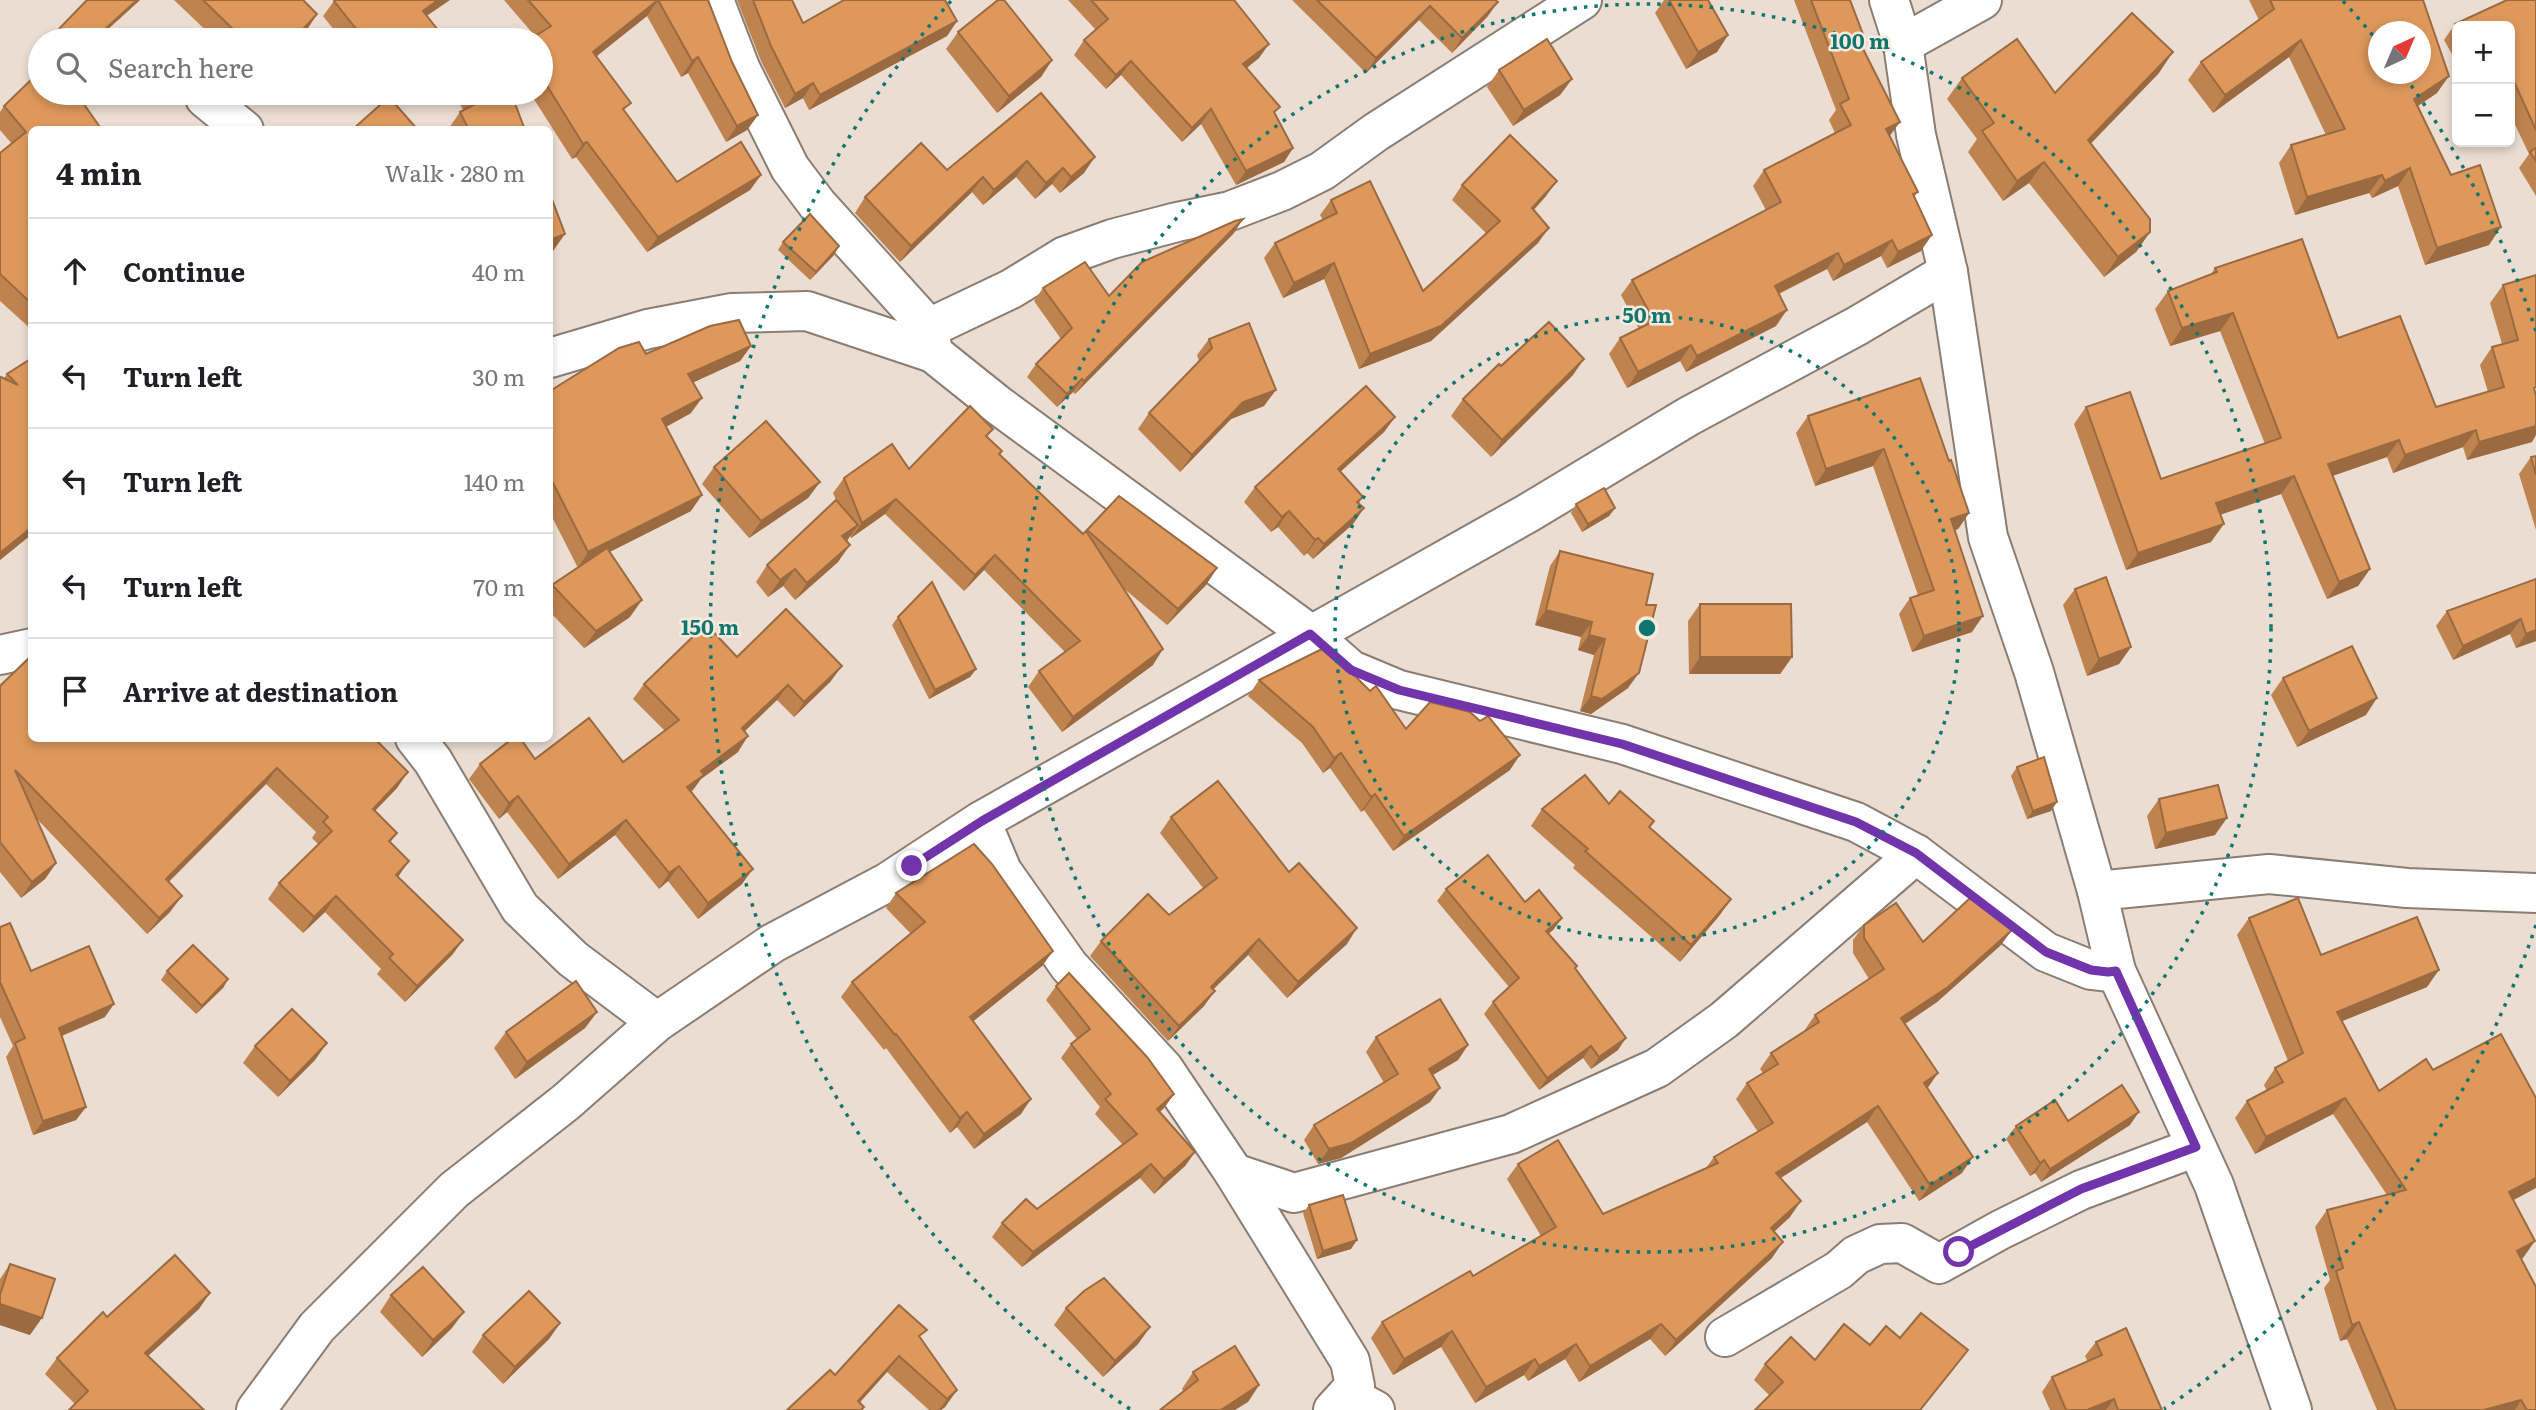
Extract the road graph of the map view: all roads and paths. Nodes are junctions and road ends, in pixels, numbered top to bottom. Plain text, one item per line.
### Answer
1 (713, 0) edge
2 (1582, 0) edge
3 (1889, 0) edge
4 (1982, 0) edge
5 (1903, 44) junction
6 (214, 105) edge
7 (239, 126) edge
8 (1948, 272) junction
9 (931, 341) junction
10 (553, 357) edge
11 (1310, 634) junction
12 (28, 649) edge
13 (0, 655) edge
14 (418, 742) edge
15 (982, 821) junction
16 (1916, 853) junction
17 (2097, 891) junction
18 (2536, 893) edge
19 (2116, 971) junction
20 (657, 1023) junction
21 (2196, 1147) junction
22 (1234, 1173) junction
23 (1725, 1337) dead end
24 (2279, 1404) edge
25 (1351, 1405) edge
26 (256, 1410) edge

1 - 9 street
2 - 9 street
3 - 5 street
4 - 5 street
5 - 8 street
6 - 7 street
8 - 11 street
8 - 17 street
9 - 10 street
9 - 11 street
11 - 15 street
11 - 16 street
12 - 13 street
14 - 20 street
15 - 20 street
15 - 22 street
16 - 19 street
16 - 22 street
17 - 18 street
17 - 19 street
19 - 21 street
20 - 26 street
21 - 23 street
21 - 24 street
22 - 25 street

